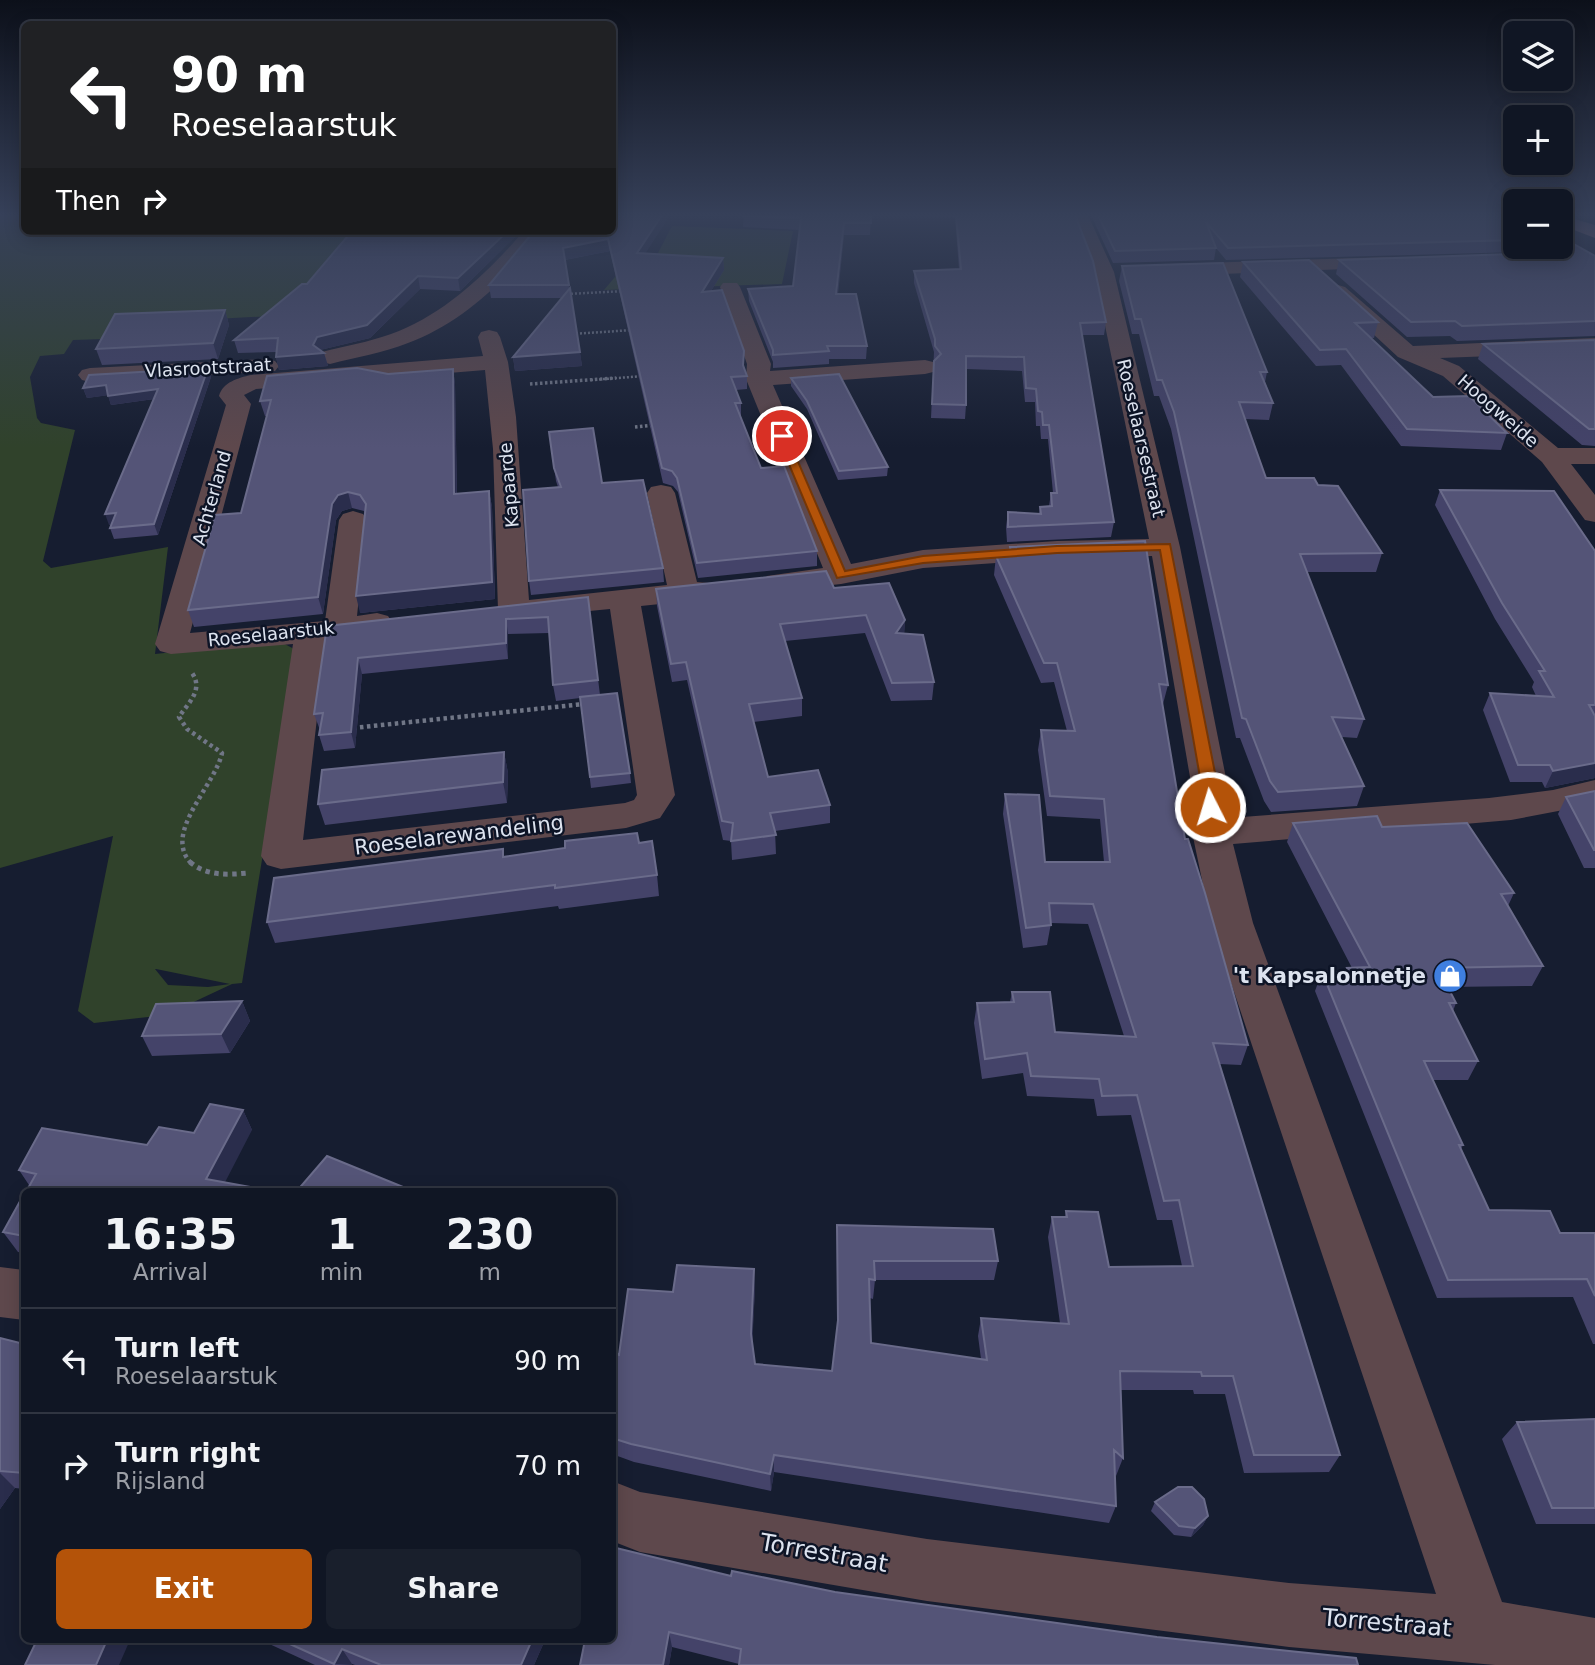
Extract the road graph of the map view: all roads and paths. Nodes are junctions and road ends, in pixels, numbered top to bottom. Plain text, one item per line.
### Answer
1 (475, 293) edge
2 (587, 293) edge
3 (732, 293) edge
4 (1115, 293) edge
5 (1341, 293) edge
6 (559, 294) edge
7 (635, 330) edge
8 (568, 335) edge
9 (1595, 345) edge
10 (1406, 352) junction
11 (496, 362) junction
12 (925, 367) dead end
13 (254, 374) junction
14 (90, 375) edge
15 (649, 375) edge
16 (758, 379) junction
17 (663, 425) edge
18 (635, 427) dead end
19 (1551, 456) junction
20 (1595, 456) edge
21 (661, 493) dead end
22 (1595, 514) edge
23 (353, 520) dead end
24 (1166, 547) junction
25 (841, 575) junction
26 (684, 593) junction
27 (624, 599) junction
28 (407, 620) edge
29 (325, 630) junction
30 (171, 644) junction
31 (639, 698) junction
32 (296, 734) junction
33 (1595, 792) edge
34 (1211, 832) junction
35 (281, 856) junction
36 (1252, 979) joint
37 (0, 1292) edge
38 (21, 1296) edge
39 (616, 1513) edge
40 (1480, 1630) junction
41 (1595, 1651) edge

1 - 13 street, Vlasrootstraat
2 - 6 path
3 - 16 street
4 - 24 street, Roeselaarsestraat
5 - 10 street, Hoogweide
7 - 8 path
9 - 10 street, Hoogweide
10 - 19 street, Hoogweide
11 - 13 street
11 - 15 path
11 - 27 street, Kapaarde
12 - 16 street
13 - 14 street, Vlasrootstraat
13 - 30 street, Achterland
16 - 25 street
17 - 18 path
19 - 20 street, Hoogweide
19 - 22 street, Hoogweide
21 - 26 street
23 - 29 street
24 - 25 street
24 - 34 street, Roeselaarsestraat
25 - 26 street
26 - 27 street
27 - 31 street, Roeselarewandeling
28 - 29 street, Roeselaarstuk
29 - 30 street, Roeselaarstuk
29 - 32 street
30 - 35 path
31 - 32 path
31 - 35 street, Roeselarewandeling
32 - 35 street
33 - 34 street
34 - 36 street, Roeselaarsestraat
36 - 40 street, Torrestraat
37 - 38 street
39 - 40 street, Torrestraat
40 - 41 street

